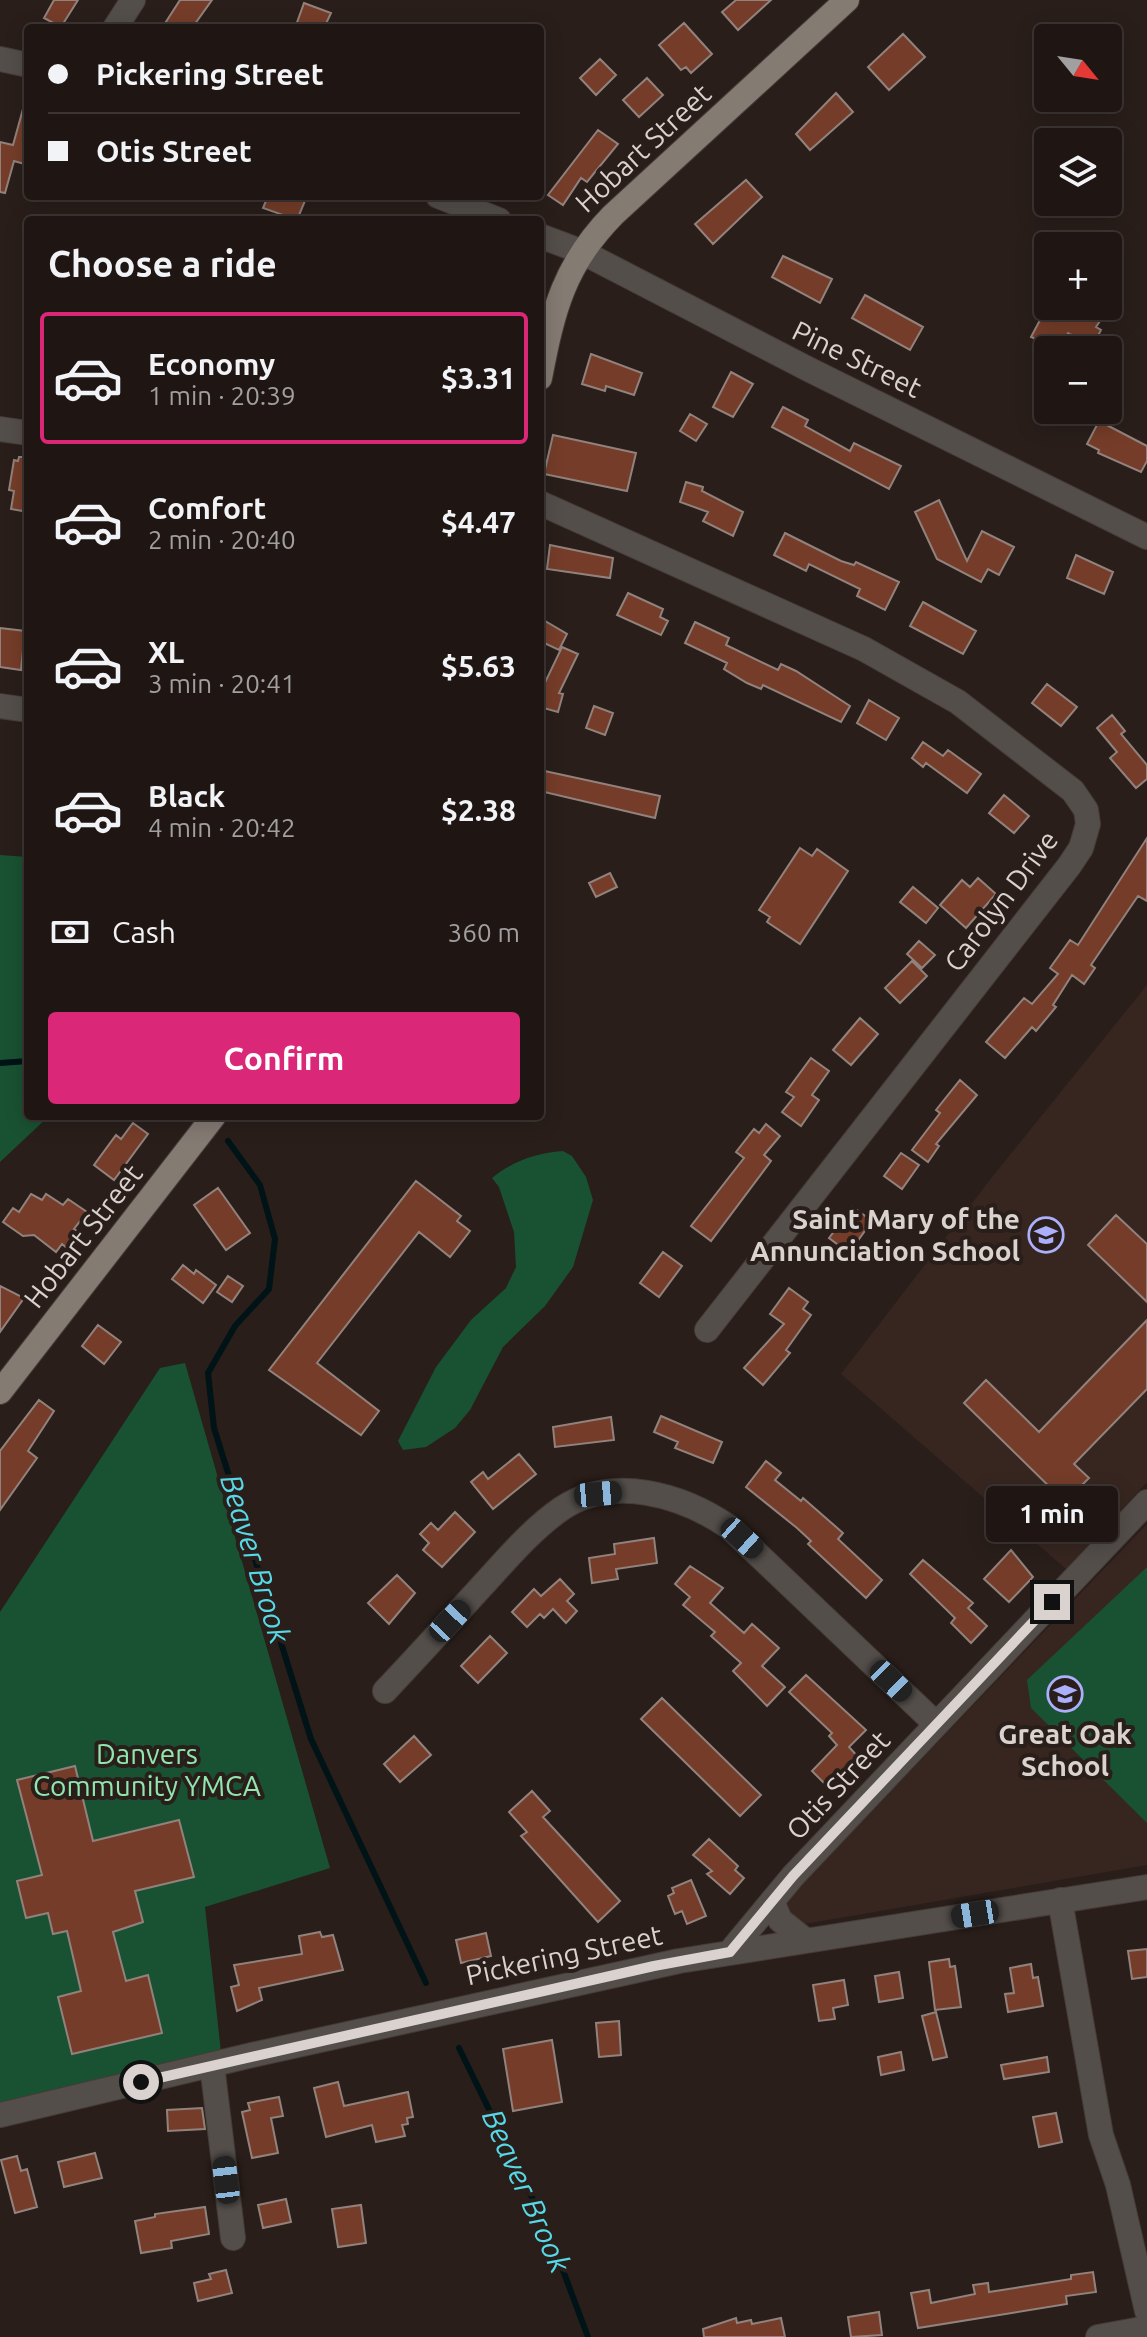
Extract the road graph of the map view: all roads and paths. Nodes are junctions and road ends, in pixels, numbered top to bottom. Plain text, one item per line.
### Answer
1 (133, 0) edge
2 (847, 0) edge
3 (118, 24) edge
4 (0, 59) edge
5 (24, 64) edge
6 (448, 200) edge
7 (489, 216) edge
8 (544, 238) edge
9 (580, 251) junction
10 (544, 358) edge
11 (0, 429) edge
12 (24, 432) edge
13 (544, 505) edge
14 (1147, 537) edge
15 (0, 706) edge
16 (24, 709) edge
17 (211, 1120) edge
18 (707, 1330) dead end
19 (0, 1392) edge
20 (1147, 1502) edge
21 (385, 1691) dead end
22 (936, 1724) junction
23 (1147, 1887) edge
24 (1060, 1900) junction
25 (772, 1901) junction
26 (805, 1940) junction
27 (730, 1952) junction
28 (212, 2065) junction
29 (0, 2115) edge
30 (233, 2238) dead end
31 (1147, 2311) edge
32 (1147, 2328) edge
33 (1098, 2337) edge

1 - 3 street
2 - 9 main road, Hobart Street
4 - 5 street
6 - 7 street
8 - 9 street, Pine Street
9 - 10 main road, Hobart Street
9 - 14 street, Pine Street
11 - 12 street
13 - 18 street, Carolyn Drive
15 - 16 street
17 - 19 main road, Hobart Street
20 - 22 street, Otis Street
21 - 22 street
22 - 25 street, Otis Street
23 - 24 street, Pickering Street
24 - 26 street, Pickering Street
24 - 31 street
25 - 26 street
25 - 27 street, Otis Street
26 - 27 street, Pickering Street
27 - 28 street, Pickering Street
28 - 29 street, Pickering Street
28 - 30 street
32 - 33 street

